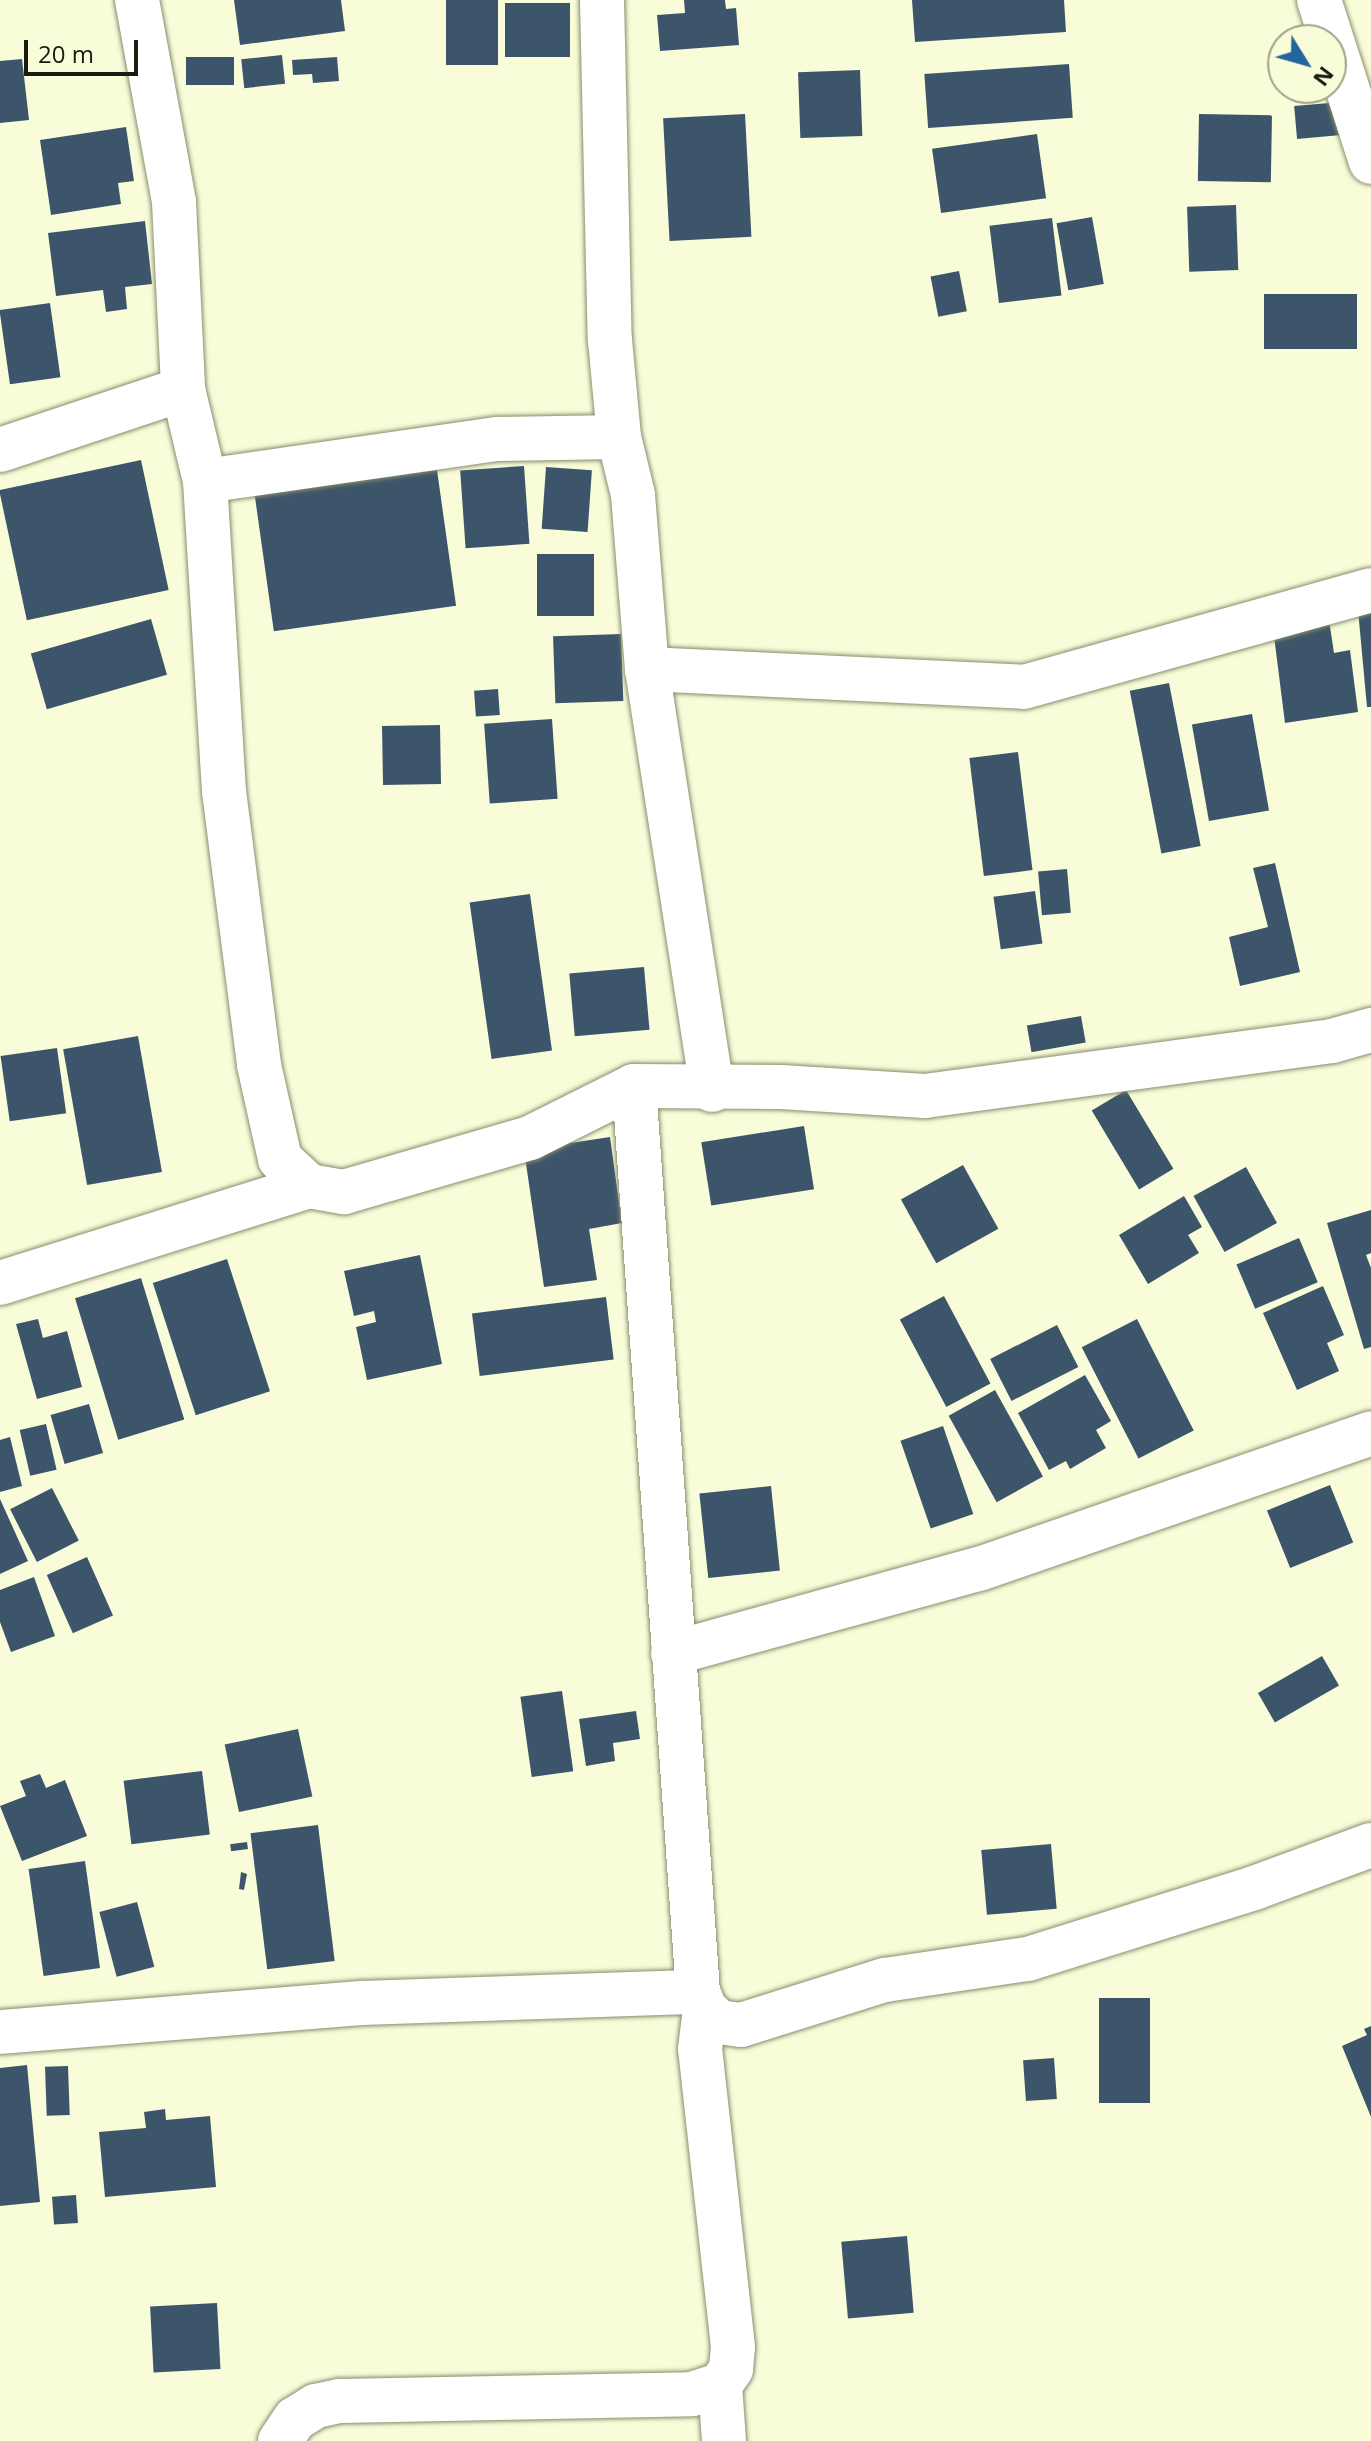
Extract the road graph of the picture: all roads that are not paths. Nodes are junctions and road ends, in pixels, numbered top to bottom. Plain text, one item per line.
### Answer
1 (137, 0) edge
2 (602, 0) edge
3 (1319, 0) edge
4 (1371, 162) edge
5 (183, 389) junction
6 (619, 437) junction
7 (0, 450) edge
8 (205, 481) junction
9 (1371, 590) edge
10 (647, 669) junction
11 (1371, 1030) edge
12 (634, 1086) junction
13 (712, 1090) junction
14 (309, 1186) junction
15 (0, 1283) edge
16 (1371, 1433) edge
17 (673, 1653) junction
18 (1371, 1845) edge
19 (702, 2001) junction
20 (0, 2032) edge
21 (720, 2385) junction
22 (280, 2441) edge
23 (724, 2441) edge

1 - 5 street
2 - 6 street
3 - 4 street
5 - 7 street
5 - 8 street
6 - 8 street
6 - 10 street
8 - 14 street
9 - 10 street
10 - 13 street
11 - 13 street
12 - 13 street
12 - 14 street
12 - 17 street
14 - 15 street
16 - 17 street
17 - 19 street
18 - 19 street
19 - 20 street
19 - 21 street
21 - 22 street
21 - 23 street

